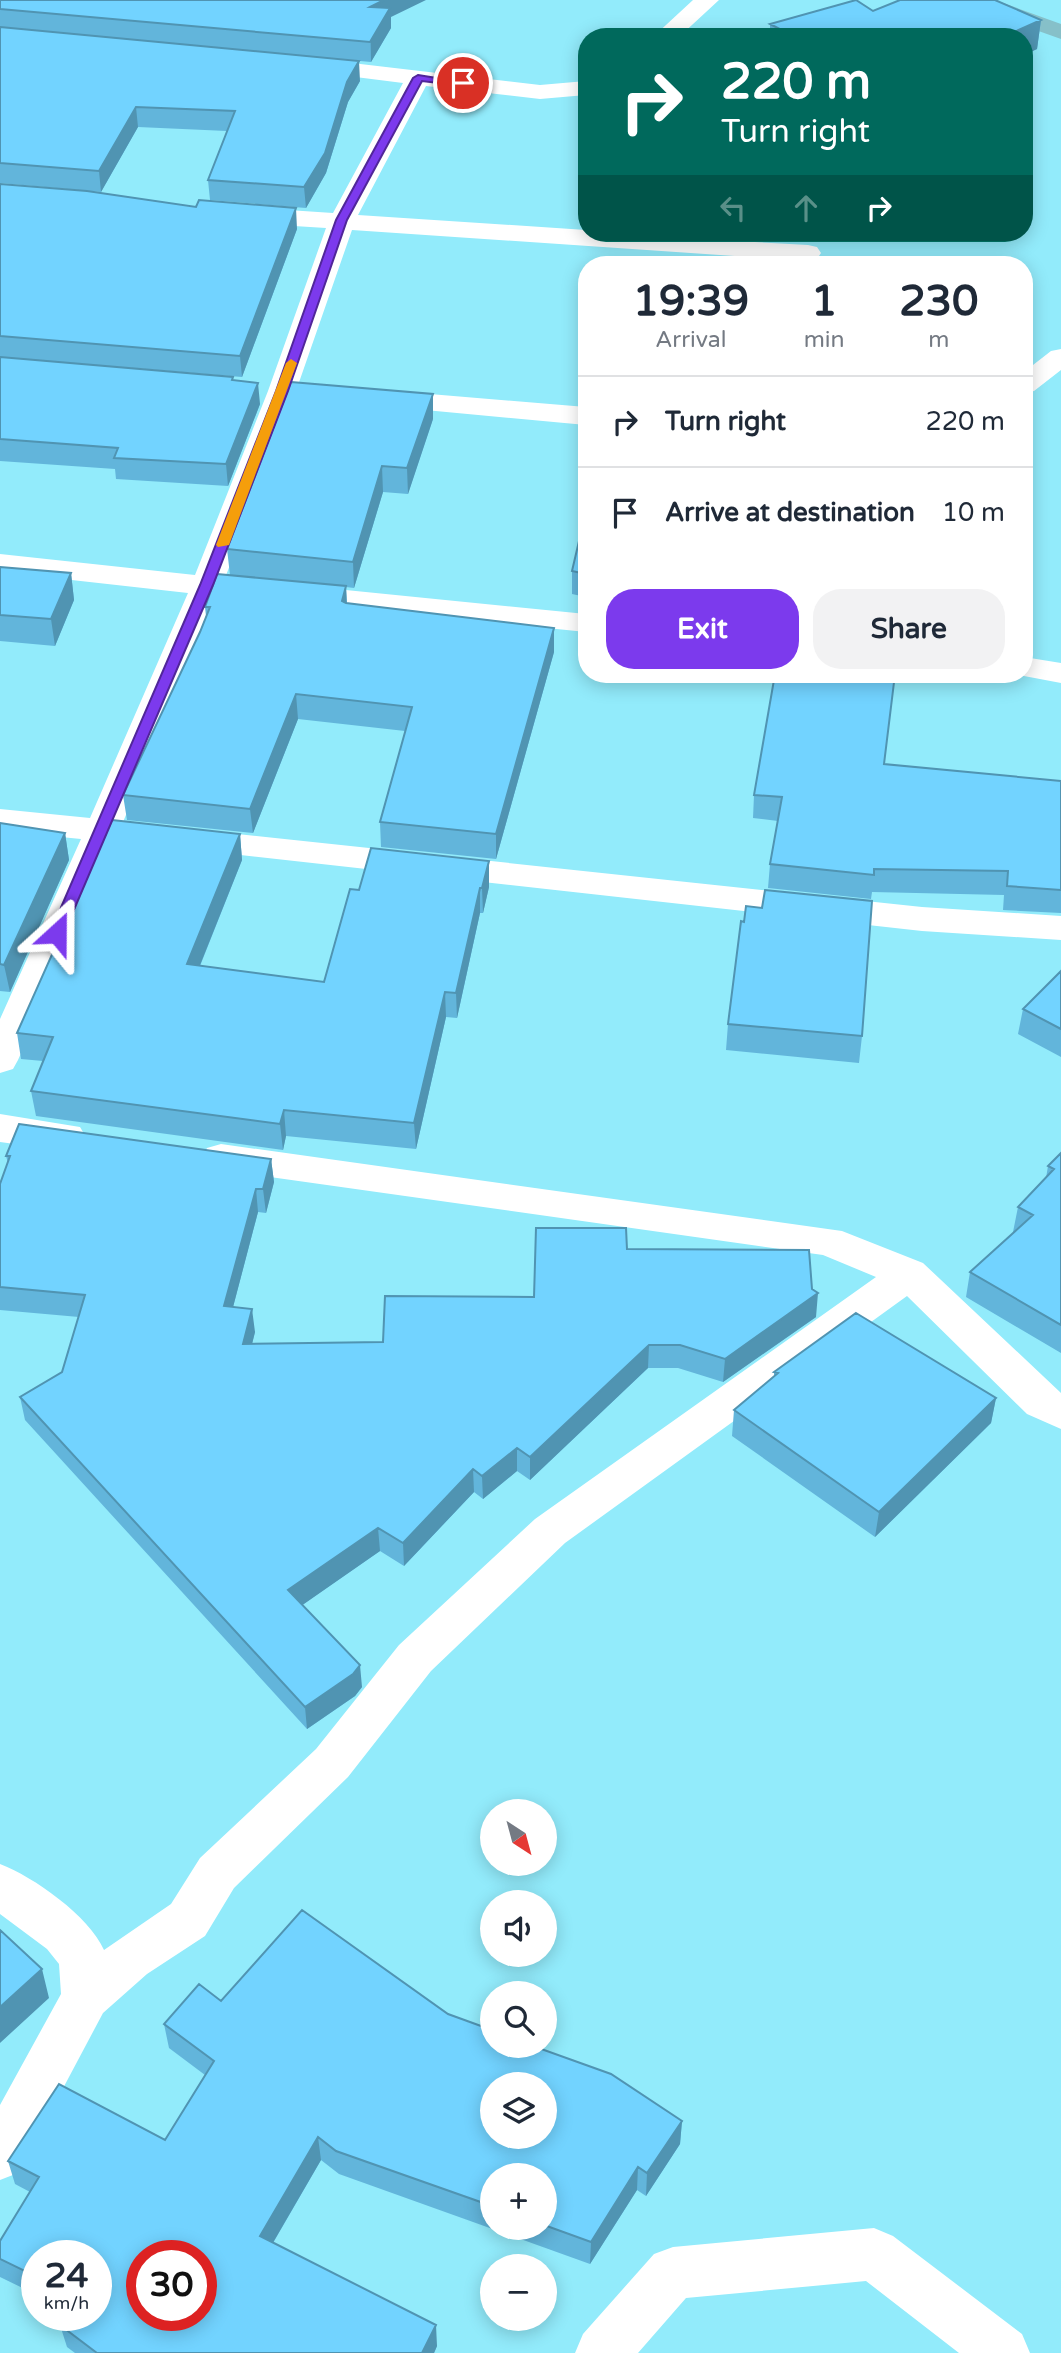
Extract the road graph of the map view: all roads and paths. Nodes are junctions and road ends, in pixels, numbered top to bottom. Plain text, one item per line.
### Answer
1 (707, 0) edge
2 (973, 0) edge
3 (675, 28) edge
4 (1061, 32) edge
5 (287, 63) edge
6 (418, 78) junction
7 (578, 89) edge
8 (215, 212) edge
9 (342, 220) junction
10 (578, 237) edge
11 (653, 242) edge
12 (808, 253) dead end
13 (1061, 357) edge
14 (1033, 378) edge
15 (351, 397) edge
16 (578, 415) edge
17 (0, 563) edge
18 (207, 585) junction
19 (578, 622) edge
20 (1033, 668) edge
21 (1061, 673) edge
22 (0, 820) edge
23 (102, 831) junction
24 (1061, 928) edge
25 (0, 1060) edge
26 (0, 1128) edge
27 (97, 1141) edge
28 (179, 1152) edge
29 (909, 1274) junction
30 (1061, 1413) edge
31 (0, 1886) edge
32 (86, 1997) junction
33 (0, 2155) edge
34 (602, 2353) edge
35 (1003, 2353) edge

1 - 3 street
2 - 4 main road
5 - 6 street
6 - 7 street
6 - 9 street
8 - 9 street
9 - 10 street
9 - 18 street
11 - 12 street
13 - 14 street
15 - 16 street
17 - 18 street
18 - 19 street
18 - 23 street
20 - 21 street
22 - 23 street
23 - 24 street
23 - 25 street
26 - 27 street
28 - 29 street
29 - 30 street
29 - 32 street
31 - 32 street
32 - 33 street
34 - 35 street

